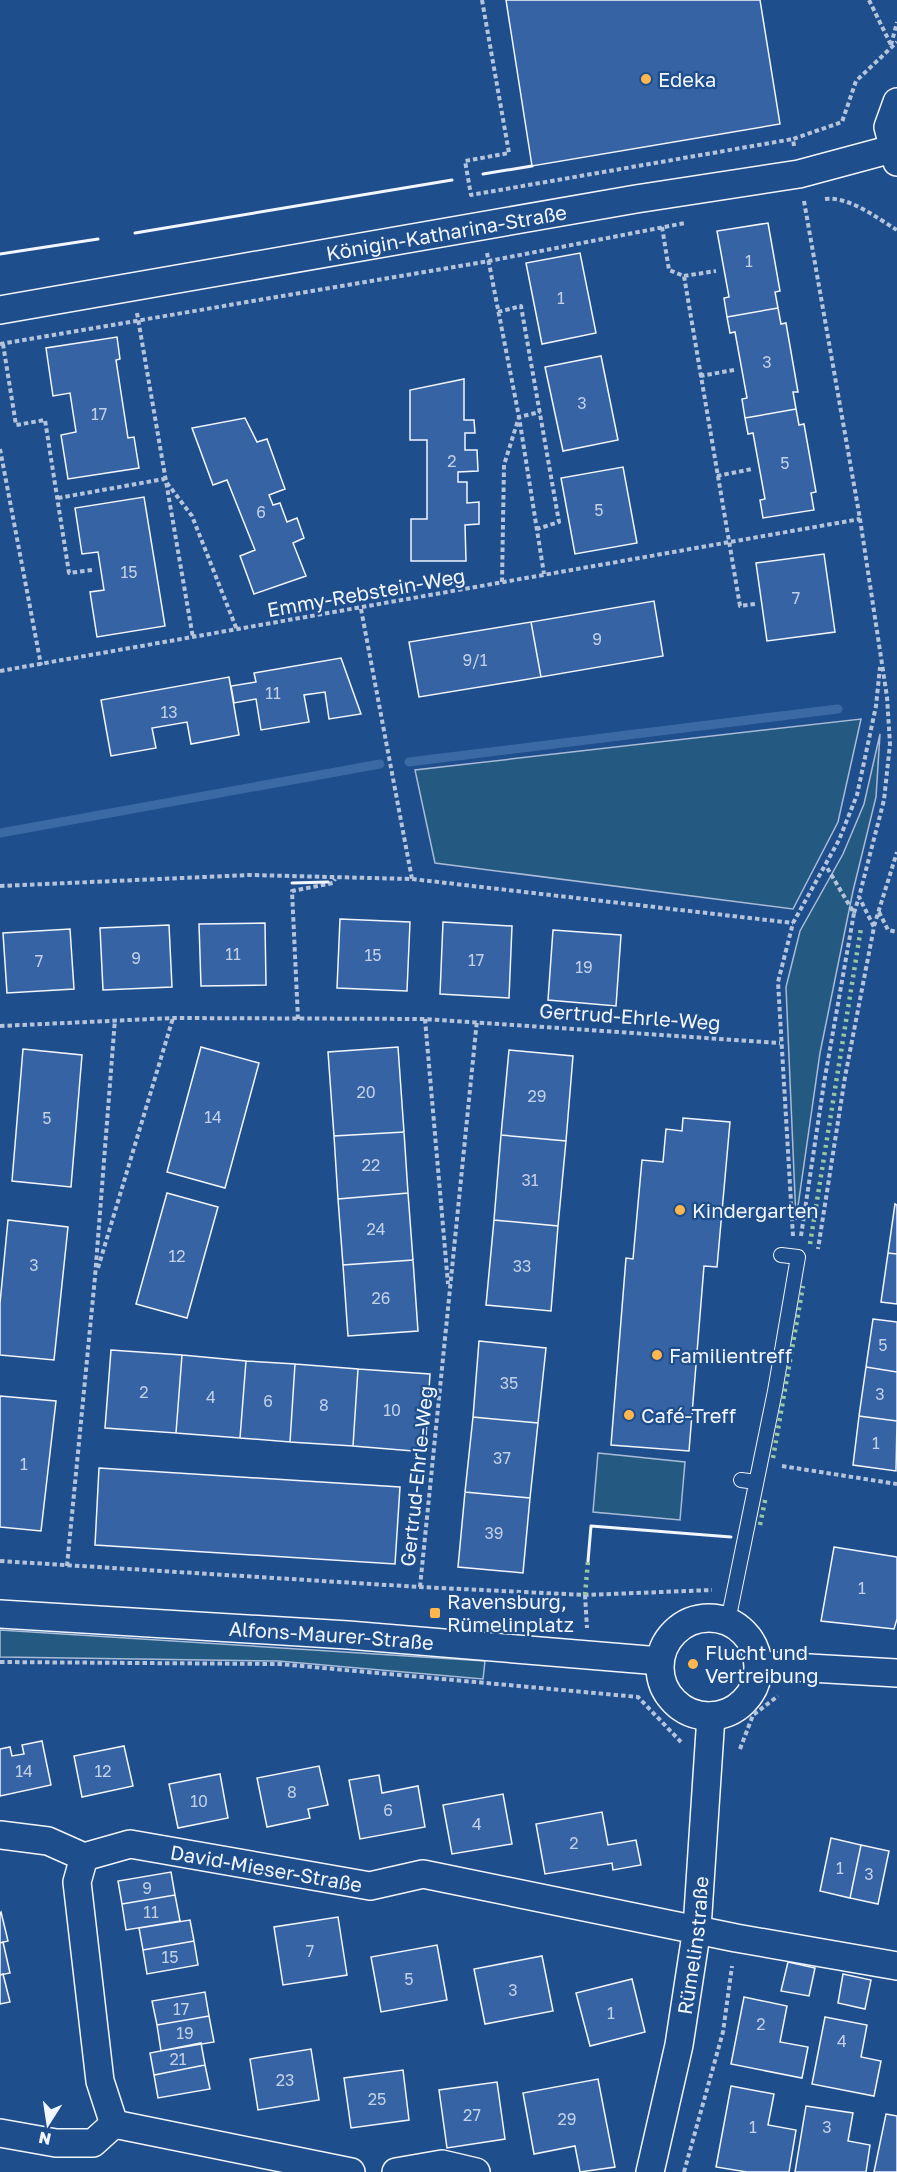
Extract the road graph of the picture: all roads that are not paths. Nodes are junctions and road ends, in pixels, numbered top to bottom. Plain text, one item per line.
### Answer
1 (897, 102) edge
2 (894, 156) edge
3 (0, 310) edge
4 (781, 1255) dead end
5 (741, 1480) dead end
6 (756, 1482) junction
7 (0, 1614) edge
8 (728, 1621) junction
9 (660, 1661) junction
10 (759, 1665) junction
11 (897, 1673) edge
12 (711, 1716) junction
13 (0, 1835) edge
14 (84, 1857) junction
15 (697, 1928) junction
16 (897, 1966) edge
17 (114, 2124) junction
18 (0, 2133) edge
19 (351, 2172) edge
20 (396, 2172) edge
21 (476, 2172) edge
22 (650, 2172) edge

1 - 2 street
2 - 3 street, Königin-Katharina-Straße
4 - 6 lane
5 - 6 lane
6 - 8 lane
7 - 9 street, Alfons-Maurer-Straße
8 - 9 street
8 - 10 street
9 - 12 street
10 - 11 street
10 - 12 street
12 - 15 street, Rümelinstraße
13 - 14 street
14 - 15 street, David-Mieser-Straße
14 - 17 street
15 - 16 street, David-Mieser-Straße
15 - 22 street, Rümelinstraße
17 - 18 street
17 - 19 street
20 - 21 street

